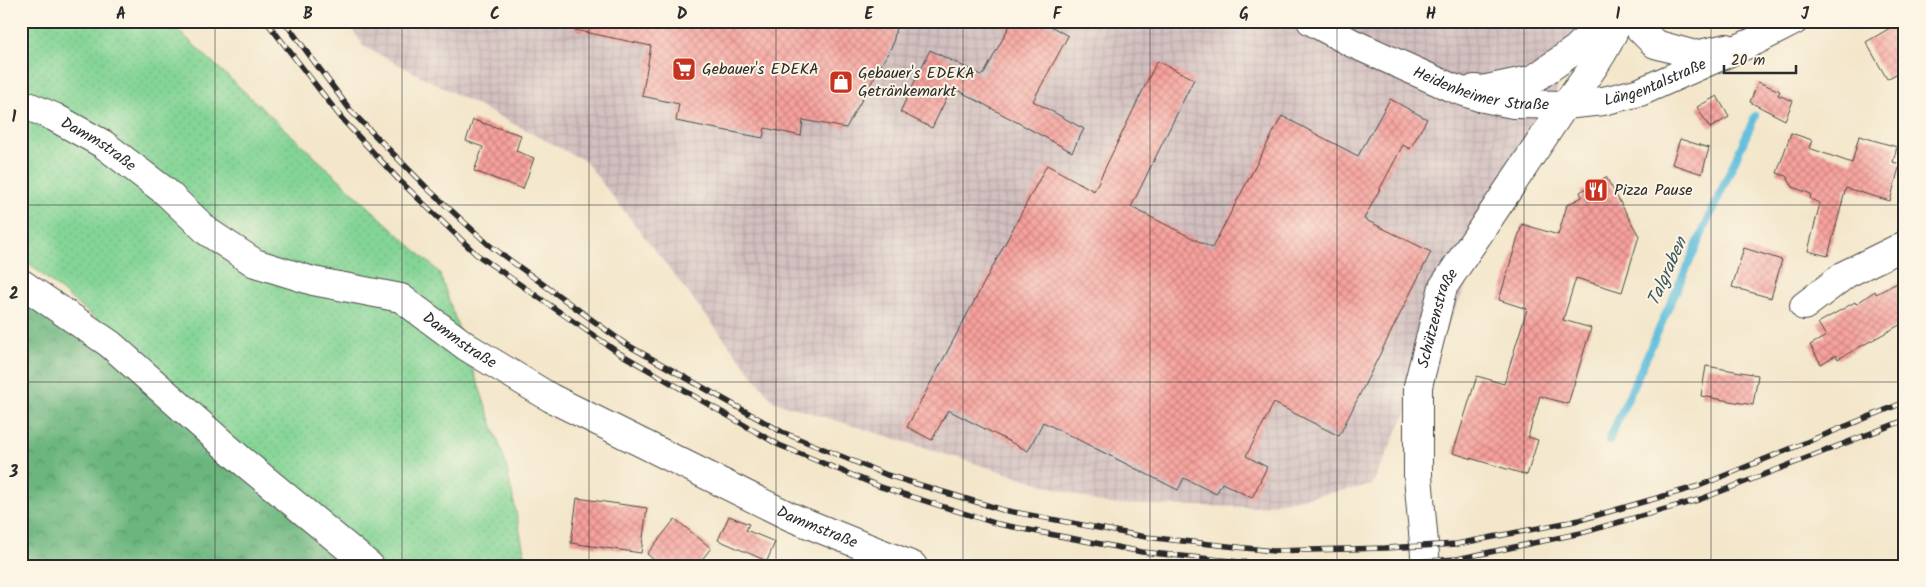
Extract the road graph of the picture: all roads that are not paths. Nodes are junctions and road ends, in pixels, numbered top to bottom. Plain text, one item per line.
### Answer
1 (1311, 21) edge
2 (1601, 21) edge
3 (1618, 21) edge
4 (1637, 21) edge
5 (1794, 21) edge
6 (1756, 41) junction
7 (1450, 87) junction
8 (21, 103) edge
9 (1566, 105) junction
10 (1905, 245) edge
11 (21, 284) edge
12 (1804, 306) dead end
13 (370, 566) edge
14 (913, 566) edge
15 (1426, 566) edge

1 - 7 street, Heidenheimer Straße
2 - 7 street
3 - 9 street, Heidenheimer Straße
4 - 6 street
5 - 6 street, Längentalstraße
6 - 9 street, Längentalstraße
7 - 9 street, Heidenheimer Straße
8 - 14 street, Dammstraße
9 - 15 street, Schützenstraße
10 - 12 street
11 - 13 street

